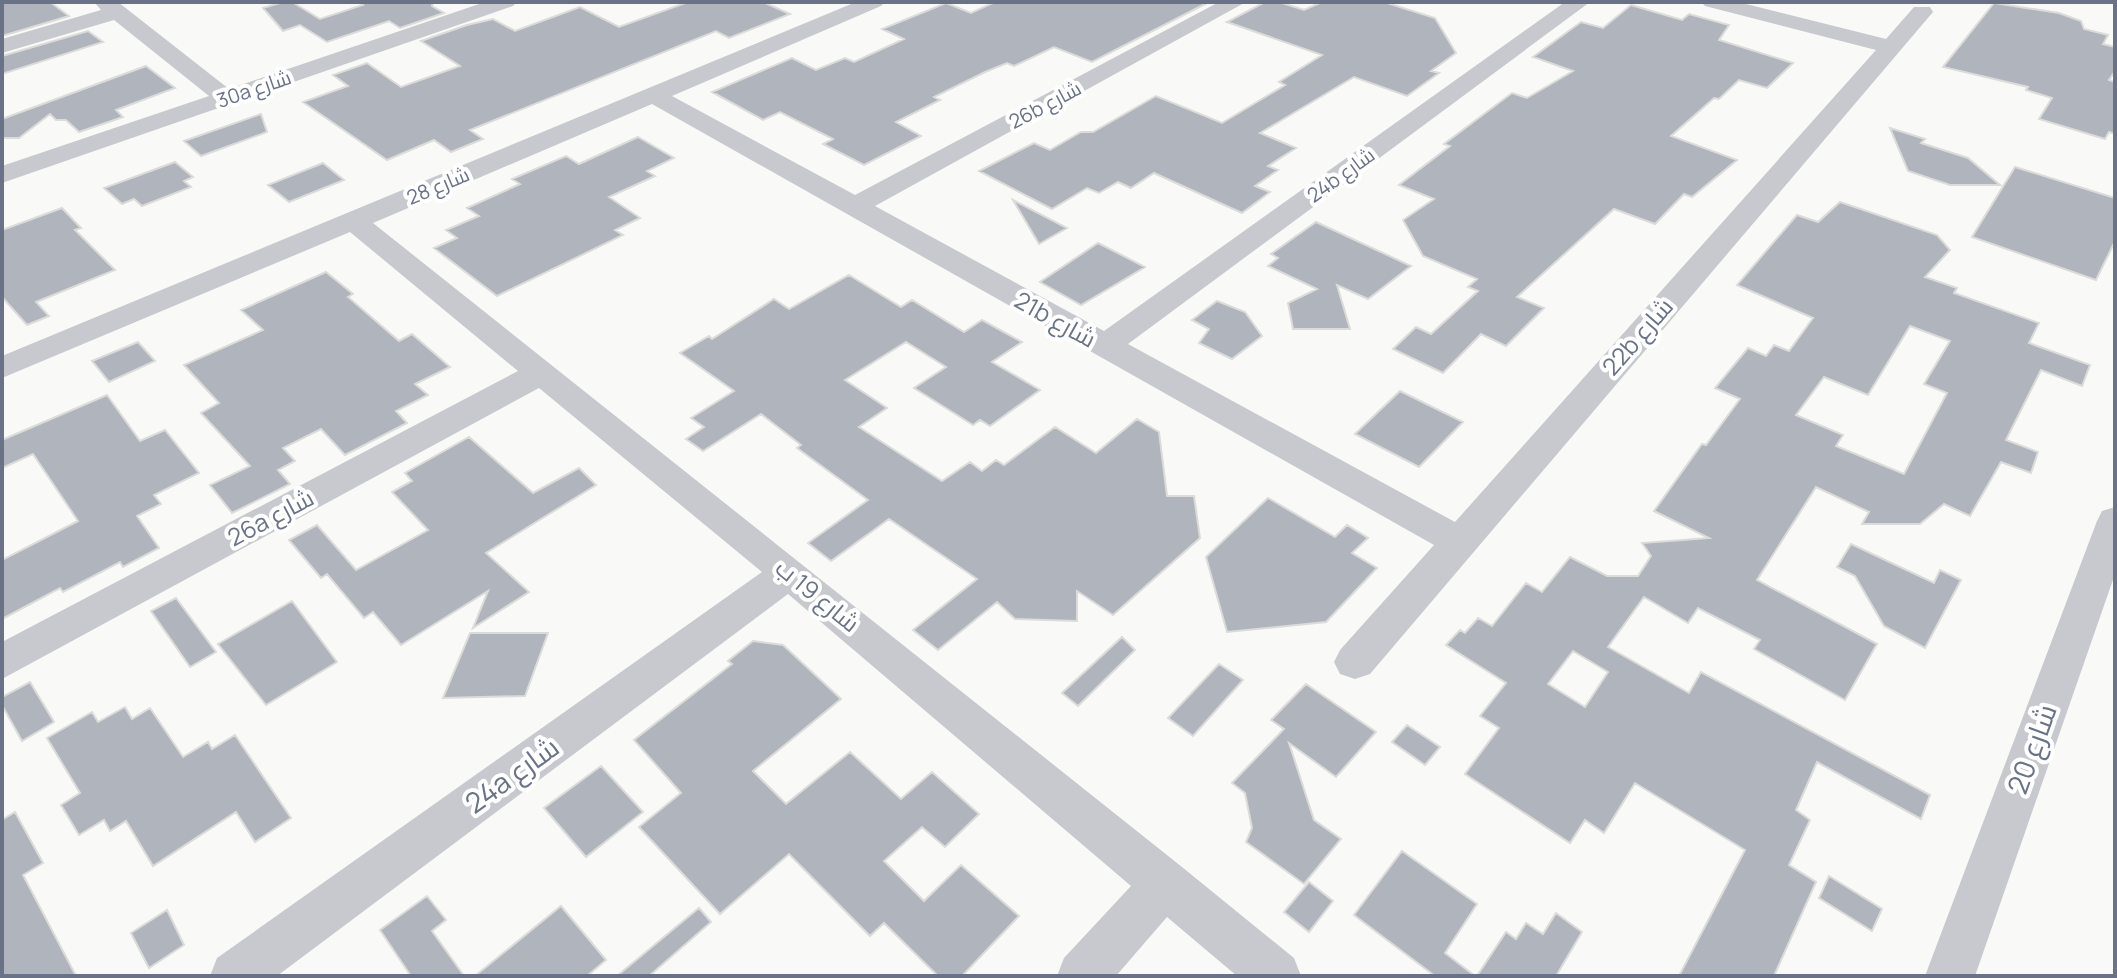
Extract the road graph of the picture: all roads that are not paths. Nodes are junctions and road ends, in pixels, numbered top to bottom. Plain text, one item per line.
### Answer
1 (874, 2) edge
2 (1235, 2) edge
3 (1579, 2) edge
4 (1712, 2) edge
5 (497, 3) edge
6 (111, 7) edge
7 (1922, 12) dead end
8 (2, 46) edge
9 (1892, 47) junction
10 (653, 95) junction
11 (226, 98) junction
12 (2, 175) edge
13 (854, 207) junction
14 (353, 221) junction
15 (1103, 347) junction
16 (2, 368) edge
17 (541, 373) junction
18 (2115, 521) edge
19 (1460, 542) junction
20 (789, 573) junction
21 (2, 662) edge
22 (1355, 662) dead end
23 (1165, 883) junction
24 (235, 976) edge
25 (1082, 976) edge
26 (1276, 976) edge
27 (1950, 976) edge

1 - 10 street, شارع 28
2 - 13 street, 26b شارع
3 - 15 street, 24b شارع
4 - 9 street
5 - 11 street, 30a شارع
6 - 8 street
6 - 11 street
7 - 9 street, 22b شارع
9 - 19 street, 22b شارع
10 - 13 street, 21b شارع
10 - 14 street, شارع 28
11 - 12 street, 30a شارع
13 - 15 street, 21b شارع
14 - 16 street, شارع 28
14 - 17 street, شارع 19 ب
15 - 19 street, 21b شارع
17 - 20 street, شارع 19 ب
17 - 21 street, 26a شارع
18 - 27 street, شارع 20
19 - 22 street, 22b شارع
20 - 23 street, شارع 19 ب
20 - 24 street, 24a شارع
23 - 25 street
23 - 26 street, شارع 19 ب

